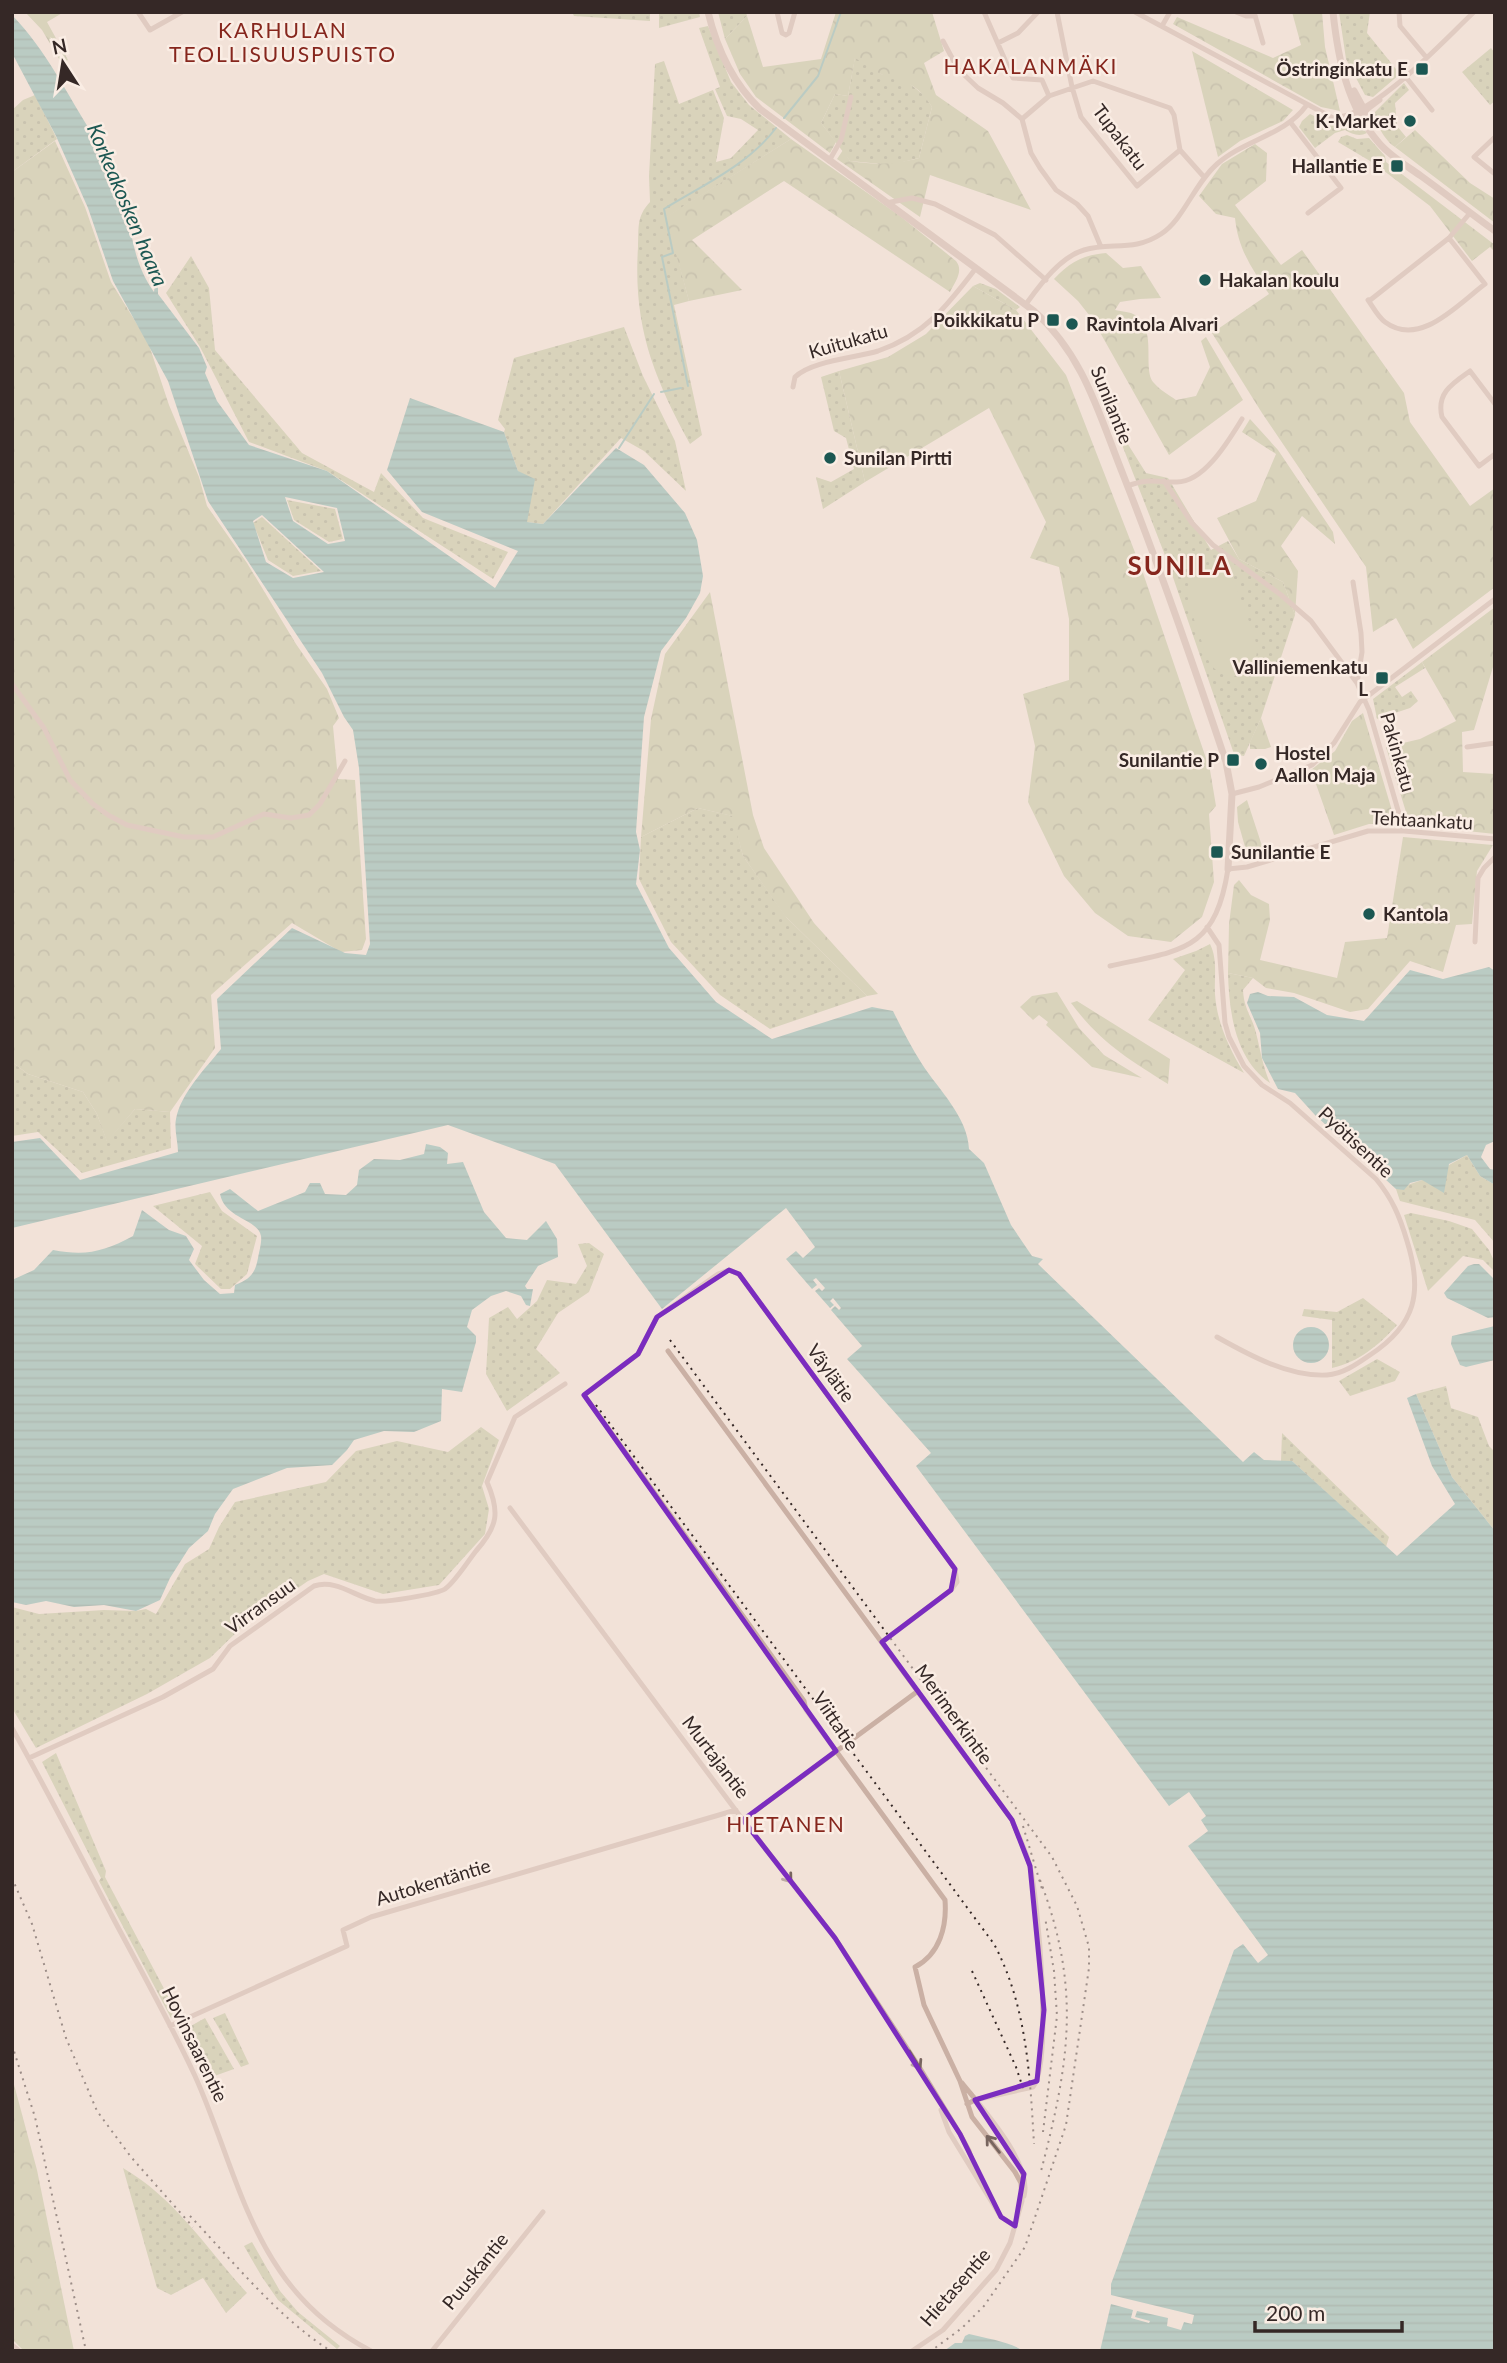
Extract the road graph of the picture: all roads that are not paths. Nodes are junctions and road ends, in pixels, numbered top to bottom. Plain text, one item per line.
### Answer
1 (138, 12) edge
2 (182, 12) edge
3 (708, 12) edge
4 (778, 12) edge
5 (795, 12) edge
6 (984, 12) edge
7 (1038, 12) edge
8 (1056, 12) edge
9 (1135, 12) edge
10 (1170, 12) edge
11 (1236, 12) edge
12 (1333, 12) edge
13 (1399, 12) edge
14 (1474, 12) edge
15 (1254, 14) edge
16 (1162, 26) junction
17 (943, 41) dead end
18 (1263, 43) dead end
19 (998, 44) junction
20 (1426, 57) junction
21 (1405, 76) junction
22 (1072, 87) junction
23 (1049, 96) junction
24 (851, 97) dead end
25 (1306, 106) junction
26 (1432, 110) dead end
27 (1361, 111) junction
28 (1022, 119) junction
29 (1291, 123) junction
30 (1495, 137) edge
31 (1180, 150) junction
32 (829, 161) junction
33 (1495, 174) edge
34 (1204, 177) junction
35 (886, 202) junction
36 (1308, 213) dead end
37 (1470, 213) junction
38 (1495, 231) edge
39 (1449, 239) junction
40 (1101, 247) junction
41 (976, 268) junction
42 (1046, 280) junction
43 (1026, 304) junction
44 (793, 387) dead end
45 (1495, 404) edge
46 (1242, 419) dead end
47 (1495, 454) edge
48 (1164, 481) junction
49 (1128, 486) junction
50 (1353, 582) dead end
51 (1495, 599) edge
52 (1357, 683) junction
53 (12, 684) edge
54 (1365, 698) junction
55 (1495, 744) edge
56 (1467, 747) dead end
57 (345, 761) dead end
58 (1232, 794) junction
59 (1404, 831) junction
60 (1495, 839) edge
61 (1495, 857) edge
62 (1228, 869) junction
63 (1207, 928) junction
64 (1475, 942) dead end
65 (1110, 965) dead end
66 (1217, 1337) dead end
67 (668, 1351) dead end
68 (565, 1384) dead end
69 (584, 1395) joint
70 (510, 1508) dead end
71 (882, 1642) junction
72 (918, 1691) junction
73 (12, 1728) edge
74 (836, 1751) junction
75 (29, 1758) junction
76 (736, 1810) junction
77 (743, 1820) junction
78 (170, 2026) junction
79 (960, 2081) junction
80 (937, 2099) junction
81 (975, 2100) junction
82 (967, 2104) junction
83 (979, 2181) junction
84 (1022, 2201) junction
85 (543, 2211) dead end
86 (1016, 2226) junction
87 (12, 2345) edge
88 (19, 2351) edge
89 (371, 2351) edge
90 (432, 2351) edge
91 (912, 2351) edge

1 - 2 street
3 - 32 street, Sunilantie
4 - 5 street
6 - 19 street
7 - 19 street
8 - 22 street, Tupakatu
9 - 16 street
10 - 16 street
11 - 15 street
12 - 27 street
13 - 20 street
14 - 20 street
15 - 18 street
16 - 25 street
17 - 28 street
19 - 23 street
20 - 21 street
21 - 26 street
21 - 27 street
22 - 23 street
22 - 31 street
22 - 31 street, Tupakatu
23 - 28 street
24 - 32 street
25 - 27 street
25 - 29 street
27 - 37 street
28 - 40 street
29 - 34 street
29 - 36 street
30 - 33 street
31 - 34 street
32 - 35 street, Sunilantie
34 - 40 street
35 - 41 street, Sunilantie
35 - 42 street
37 - 38 street
37 - 39 street
39 - 39 street
40 - 42 street
41 - 43 street, Sunilantie
41 - 44 street, Kuitukatu
42 - 43 street
43 - 49 street, Sunilantie
45 - 47 street
46 - 48 street
48 - 49 street
48 - 52 street, Pakinkatu
49 - 58 street, Sunilantie
50 - 52 street
51 - 54 street
52 - 54 street, Pakinkatu
53 - 57 street
54 - 58 street
54 - 59 street, Pakinkatu
55 - 56 street
58 - 62 street, Sunilantie
59 - 60 street, Tehtaankatu
59 - 62 street, Tehtaankatu
61 - 64 street
62 - 63 street
63 - 65 street
63 - 66 street, Pyötisentie
67 - 71 street, Merimerkintie
68 - 75 street, Virransuu
69 - 71 street, Väylätie
69 - 74 street, Viittatie
70 - 76 street, Murtajantie
71 - 72 street, Merimerkintie
72 - 74 street
72 - 81 street, Merimerkintie
73 - 75 street, Hovinsaarentie
74 - 77 street
74 - 79 street, Viittatie
75 - 78 street, Hovinsaarentie
76 - 77 street, Murtajantie
76 - 78 street, Autokentäntie
77 -> 80 street, Murtajantie
78 - 89 street, Hovinsaarentie
79 - 81 street, Viittatie
79 - 82 street, Viittatie
80 - 83 street
80 - 83 street
81 - 82 street, Merimerkintie
81 - 84 street, Viittatie
84 -> 82 street, Viittatie
83 - 86 street
84 - 86 street, Viittatie
85 - 90 street, Puuskantie
86 - 91 street, Hietasentie
87 - 88 street

